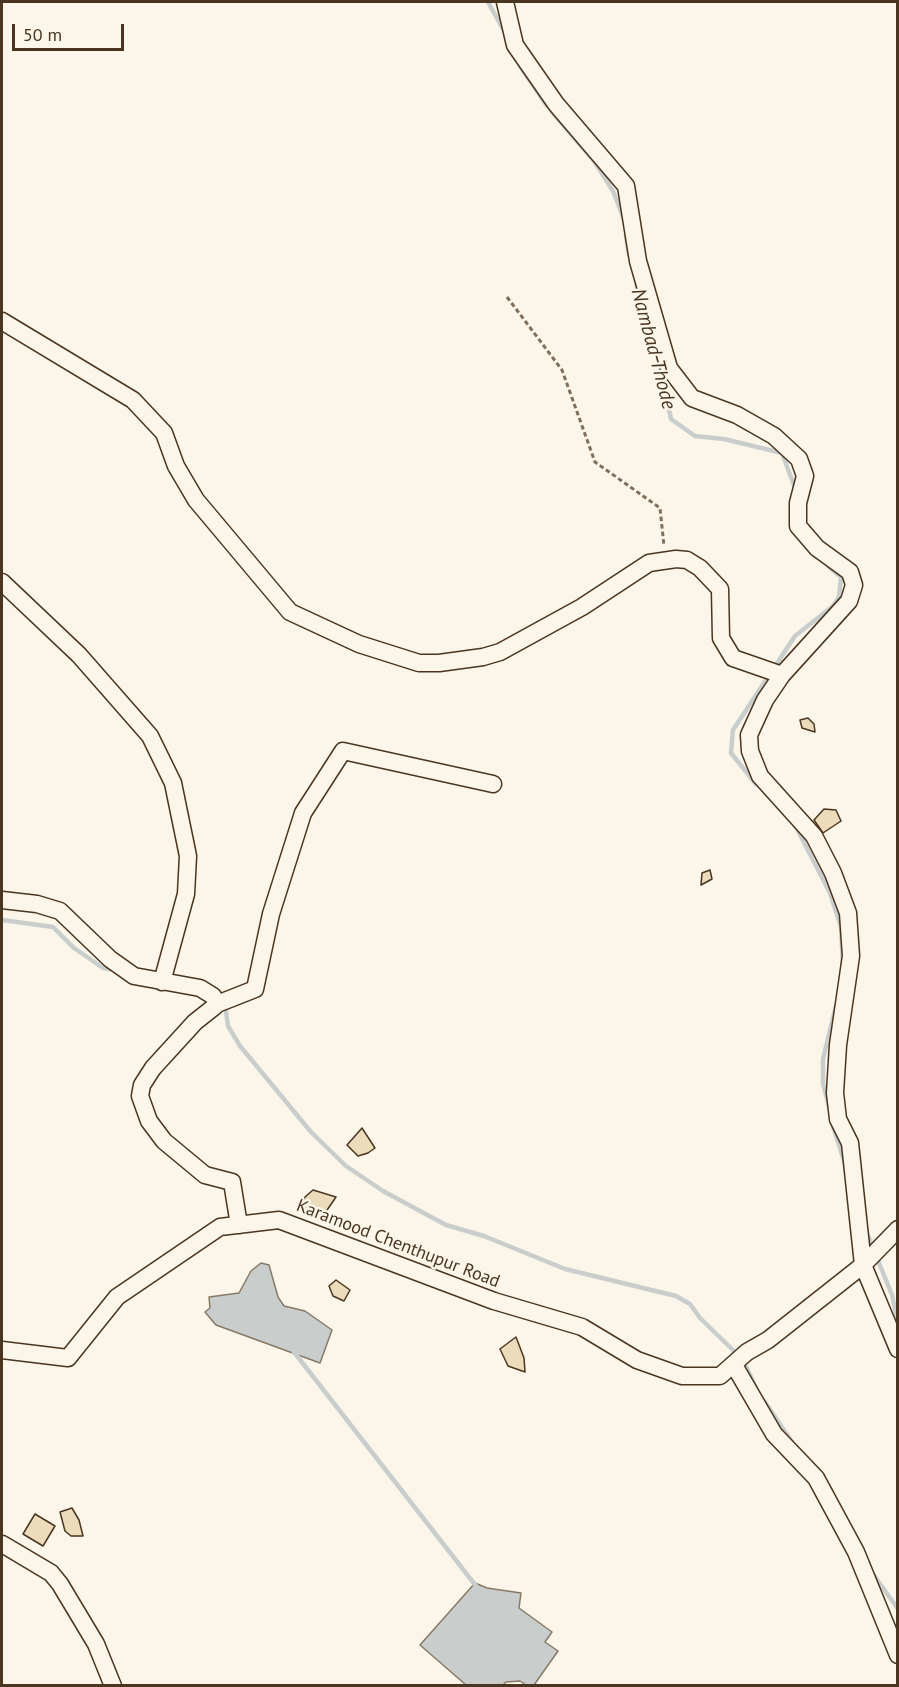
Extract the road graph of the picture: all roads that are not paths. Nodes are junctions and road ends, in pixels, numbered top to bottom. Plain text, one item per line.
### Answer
1 (505, 2) edge
2 (2, 321) edge
3 (2, 582) edge
4 (782, 675) junction
5 (493, 784) dead end
6 (2, 900) edge
7 (162, 981) junction
8 (210, 1009) junction
9 (239, 1225) junction
10 (894, 1232) edge
11 (866, 1262) junction
12 (897, 1349) edge
13 (2, 1350) edge
14 (739, 1361) junction
15 (2, 1544) edge
16 (897, 1655) edge
17 (113, 1686) edge

1 - 4 street
2 - 4 street
3 - 7 street
4 - 11 street
5 - 8 street
6 - 7 street
7 - 8 street
8 - 9 street
9 - 13 street, Karamood Chenthupur Road
9 - 14 street, Karamood Chenthupur Road
10 - 11 street, Karamood Chenthupur Road
11 - 12 street
11 - 14 street, Karamood Chenthupur Road
14 - 16 street
15 - 17 street

